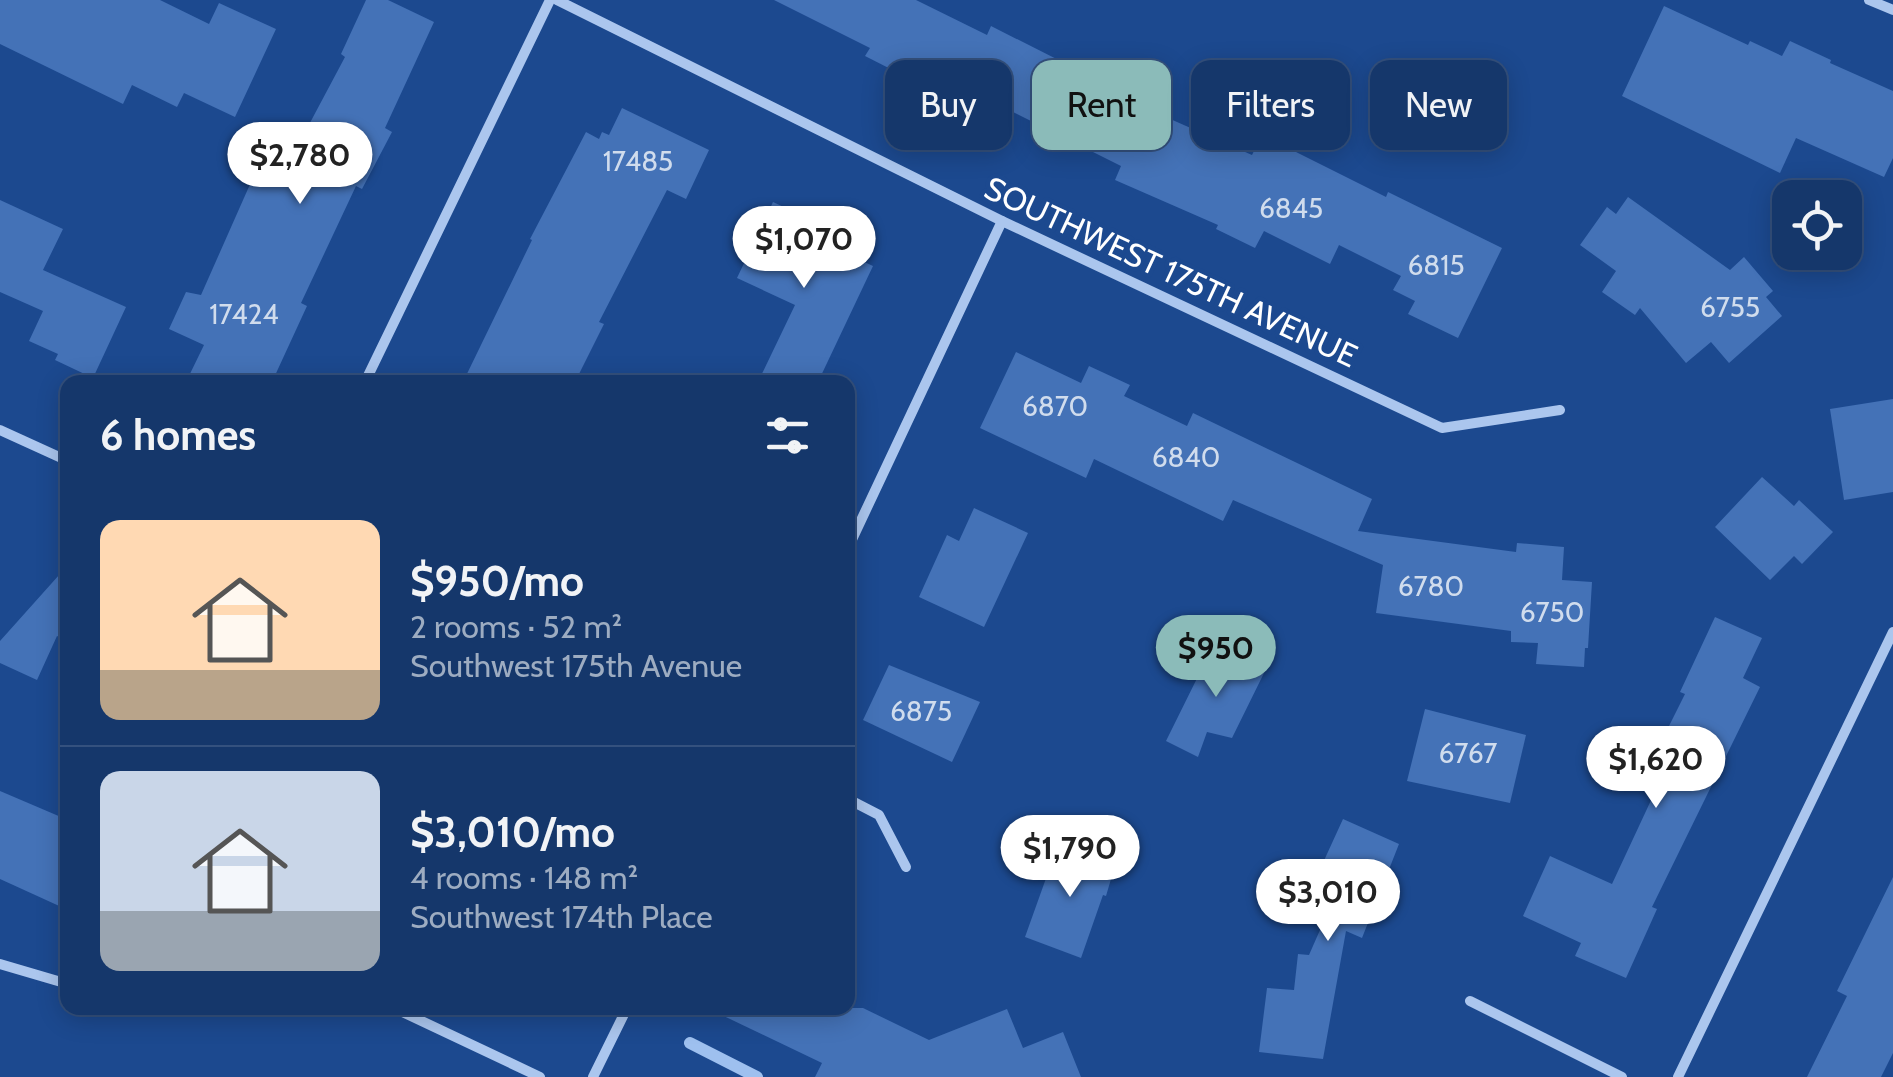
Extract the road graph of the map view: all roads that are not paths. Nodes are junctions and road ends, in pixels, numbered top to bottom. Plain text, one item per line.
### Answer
1 (554, 0) edge
2 (1869, 0) edge
3 (1893, 10) edge
4 (1002, 221) junction
5 (368, 375) edge
6 (1560, 410) dead end
7 (0, 430) edge
8 (60, 457) edge
9 (855, 533) edge
10 (1893, 632) edge
11 (855, 803) edge
12 (906, 867) dead end
13 (0, 964) edge
14 (60, 982) edge
15 (1470, 1001) dead end
16 (409, 1015) edge
17 (624, 1015) edge
18 (540, 1077) edge
19 (593, 1077) edge
20 (1622, 1077) edge
21 (1678, 1077) edge

1 - 4 street, SOUTHWEST 175TH AVENUE
1 - 5 street
2 - 3 street
4 - 6 street, SOUTHWEST 175TH AVENUE
4 - 9 street
7 - 8 street
10 - 21 street
11 - 12 street
13 - 14 street
15 - 20 street
16 - 18 street
17 - 19 street

